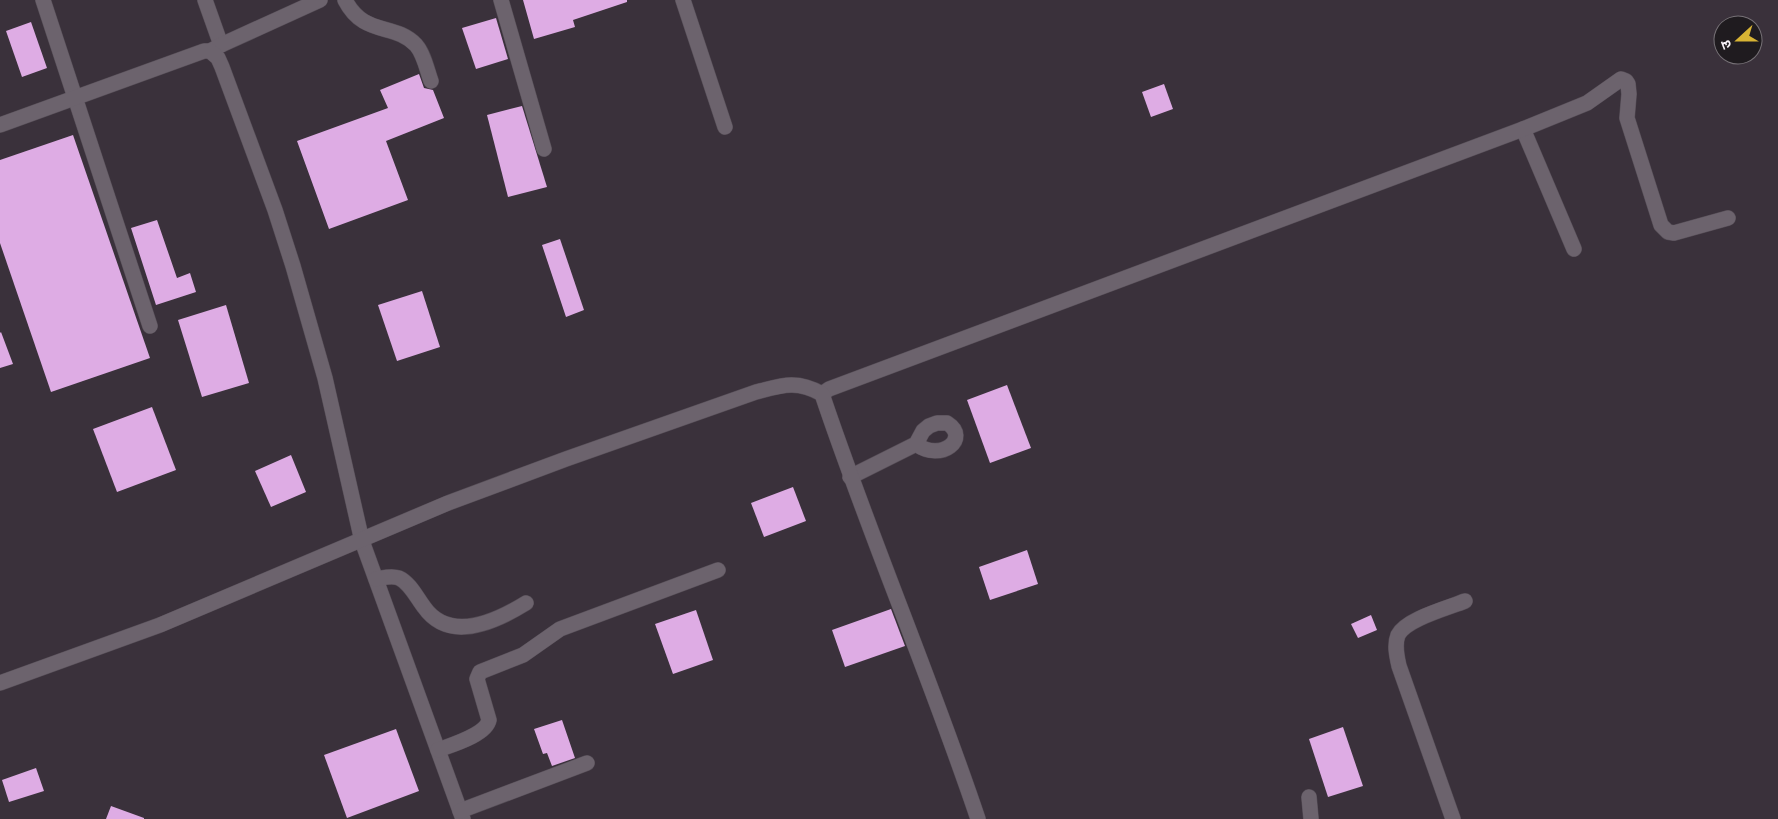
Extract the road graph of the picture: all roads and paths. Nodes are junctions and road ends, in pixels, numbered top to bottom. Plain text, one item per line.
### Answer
1 (43, 0) edge
2 (205, 0) edge
3 (320, 0) edge
4 (345, 0) edge
5 (500, 0) edge
6 (683, 0) edge
7 (215, 48) junction
8 (431, 81) dead end
9 (75, 97) junction
10 (0, 125) edge
11 (725, 126) dead end
12 (1523, 129) junction
13 (544, 149) dead end
14 (1728, 218) dead end
15 (1574, 250) dead end
16 (150, 326) dead end
17 (822, 394) junction
18 (916, 444) dead end
19 (850, 477) junction
20 (362, 540) junction
21 (718, 570) dead end
22 (376, 579) junction
23 (1465, 601) dead end
24 (526, 603) dead end
25 (0, 683) edge
26 (438, 750) junction
27 (587, 763) dead end
28 (1309, 797) dead end
29 (462, 815) edge
30 (978, 819) edge
31 (1310, 819) edge
32 (1453, 819) edge

1 - 9 street
2 - 7 street
3 - 7 street
4 - 8 street
5 - 13 street
6 - 11 street
7 - 9 street
7 - 20 street
9 - 10 street
9 - 16 street
12 - 14 street
12 - 15 street
12 - 17 street
17 - 19 street
17 - 20 street
18 - 19 street
19 - 30 street
20 - 22 street
20 - 25 street
21 - 26 street
22 - 24 street
22 - 26 street
23 - 32 street
26 - 29 street
27 - 29 street
28 - 31 street

